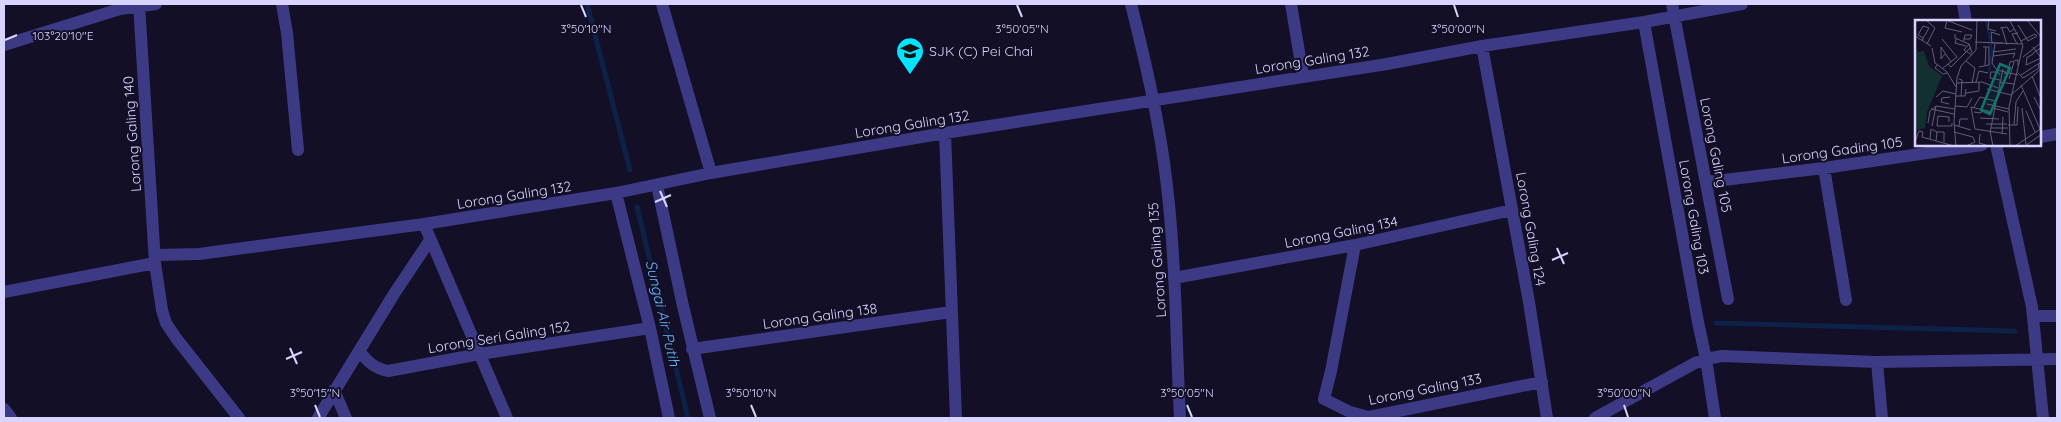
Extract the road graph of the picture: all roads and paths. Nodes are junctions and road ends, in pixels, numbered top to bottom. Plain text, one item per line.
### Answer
1 (139, 4) edge
2 (156, 4) edge
3 (282, 4) edge
4 (662, 4) edge
5 (1131, 4) edge
6 (1292, 4) edge
7 (1742, 4) edge
8 (1963, 4) edge
9 (1673, 10) edge
10 (1966, 20) edge
11 (1644, 22) junction
12 (4, 45) edge
13 (1482, 46) junction
14 (1303, 76) junction
15 (1155, 101) junction
16 (945, 133) junction
17 (2057, 134) edge
18 (2041, 137) edge
19 (1975, 146) edge
20 (1996, 146) edge
21 (298, 150) dead end
22 (1824, 168) junction
23 (711, 173) junction
24 (1707, 182) junction
25 (657, 185) junction
26 (616, 193) junction
27 (1512, 210) junction
28 (424, 224) junction
29 (430, 240) junction
30 (1355, 246) junction
31 (155, 259) junction
32 (1174, 278) junction
33 (4, 292) edge
34 (1728, 299) dead end
35 (1846, 300) dead end
36 (952, 312) junction
37 (2033, 316) junction
38 (2057, 316) edge
39 (650, 328) junction
40 (692, 349) junction
41 (359, 351) junction
42 (480, 354) junction
43 (1706, 358) junction
44 (2038, 358) junction
45 (2057, 358) edge
46 (1877, 362) junction
47 (1542, 382) junction
48 (334, 390) junction
49 (4, 409) edge
50 (11, 418) edge
51 (239, 418) edge
52 (318, 418) edge
53 (346, 418) edge
54 (507, 418) edge
55 (669, 418) edge
56 (710, 418) edge
57 (956, 418) edge
58 (1180, 418) edge
59 (1547, 418) edge
60 (1596, 418) edge
61 (1715, 418) edge
62 (1882, 418) edge
63 (2043, 418) edge

1 - 2 street
1 - 12 street
1 - 31 street, Lorong Galing 140
3 - 21 street
4 - 23 street
5 - 15 street, Lorong Galing 135
6 - 14 street
7 - 9 street, Lorong Galing 132
8 - 10 street
9 - 11 street, Lorong Galing 132
9 - 24 street, Lorong Galing 105
11 - 13 street, Lorong Galing 132
11 - 43 street, Lorong Galing 103
13 - 14 street, Lorong Galing 132
13 - 27 street, Lorong Galing 124
14 - 15 street, Lorong Galing 132
15 - 16 street, Lorong Galing 132
15 - 32 street, Lorong Galing 135
16 - 23 street, Lorong Galing 132
16 - 36 street
17 - 18 street
19 - 22 street, Lorong Gading 105
20 - 37 street
22 - 24 street, Lorong Gading 105
22 - 35 street
23 - 25 street, Lorong Galing 132
24 - 34 street, Lorong Galing 105
25 - 26 street, Lorong Galing 132
25 - 40 street
26 - 28 street, Lorong Galing 132
26 - 39 street
27 - 30 street, Lorong Galing 134
27 - 47 street, Lorong Galing 124
28 - 29 street
28 - 31 street, Lorong Galing 132
29 - 41 street
29 - 42 street
30 - 32 street, Lorong Galing 134
30 - 47 street, Lorong Galing 133
31 - 33 street, Lorong Galing 132
31 - 51 street, Lorong Galing 140
32 - 58 street, Lorong Galing 135
36 - 40 street, Lorong Galing 138
36 - 57 street
37 - 38 street
37 - 44 street
39 - 42 street, Lorong Seri Galing 152
39 - 55 street
40 - 56 street
41 - 42 street, Lorong Seri Galing 152
41 - 48 street
42 - 54 street
43 - 46 street
43 - 60 street
43 - 61 street, Lorong Galing 103
44 - 45 street
44 - 46 street
44 - 63 street
46 - 62 street
47 - 59 street, Lorong Galing 124
48 - 52 street
48 - 53 street
49 - 50 street

